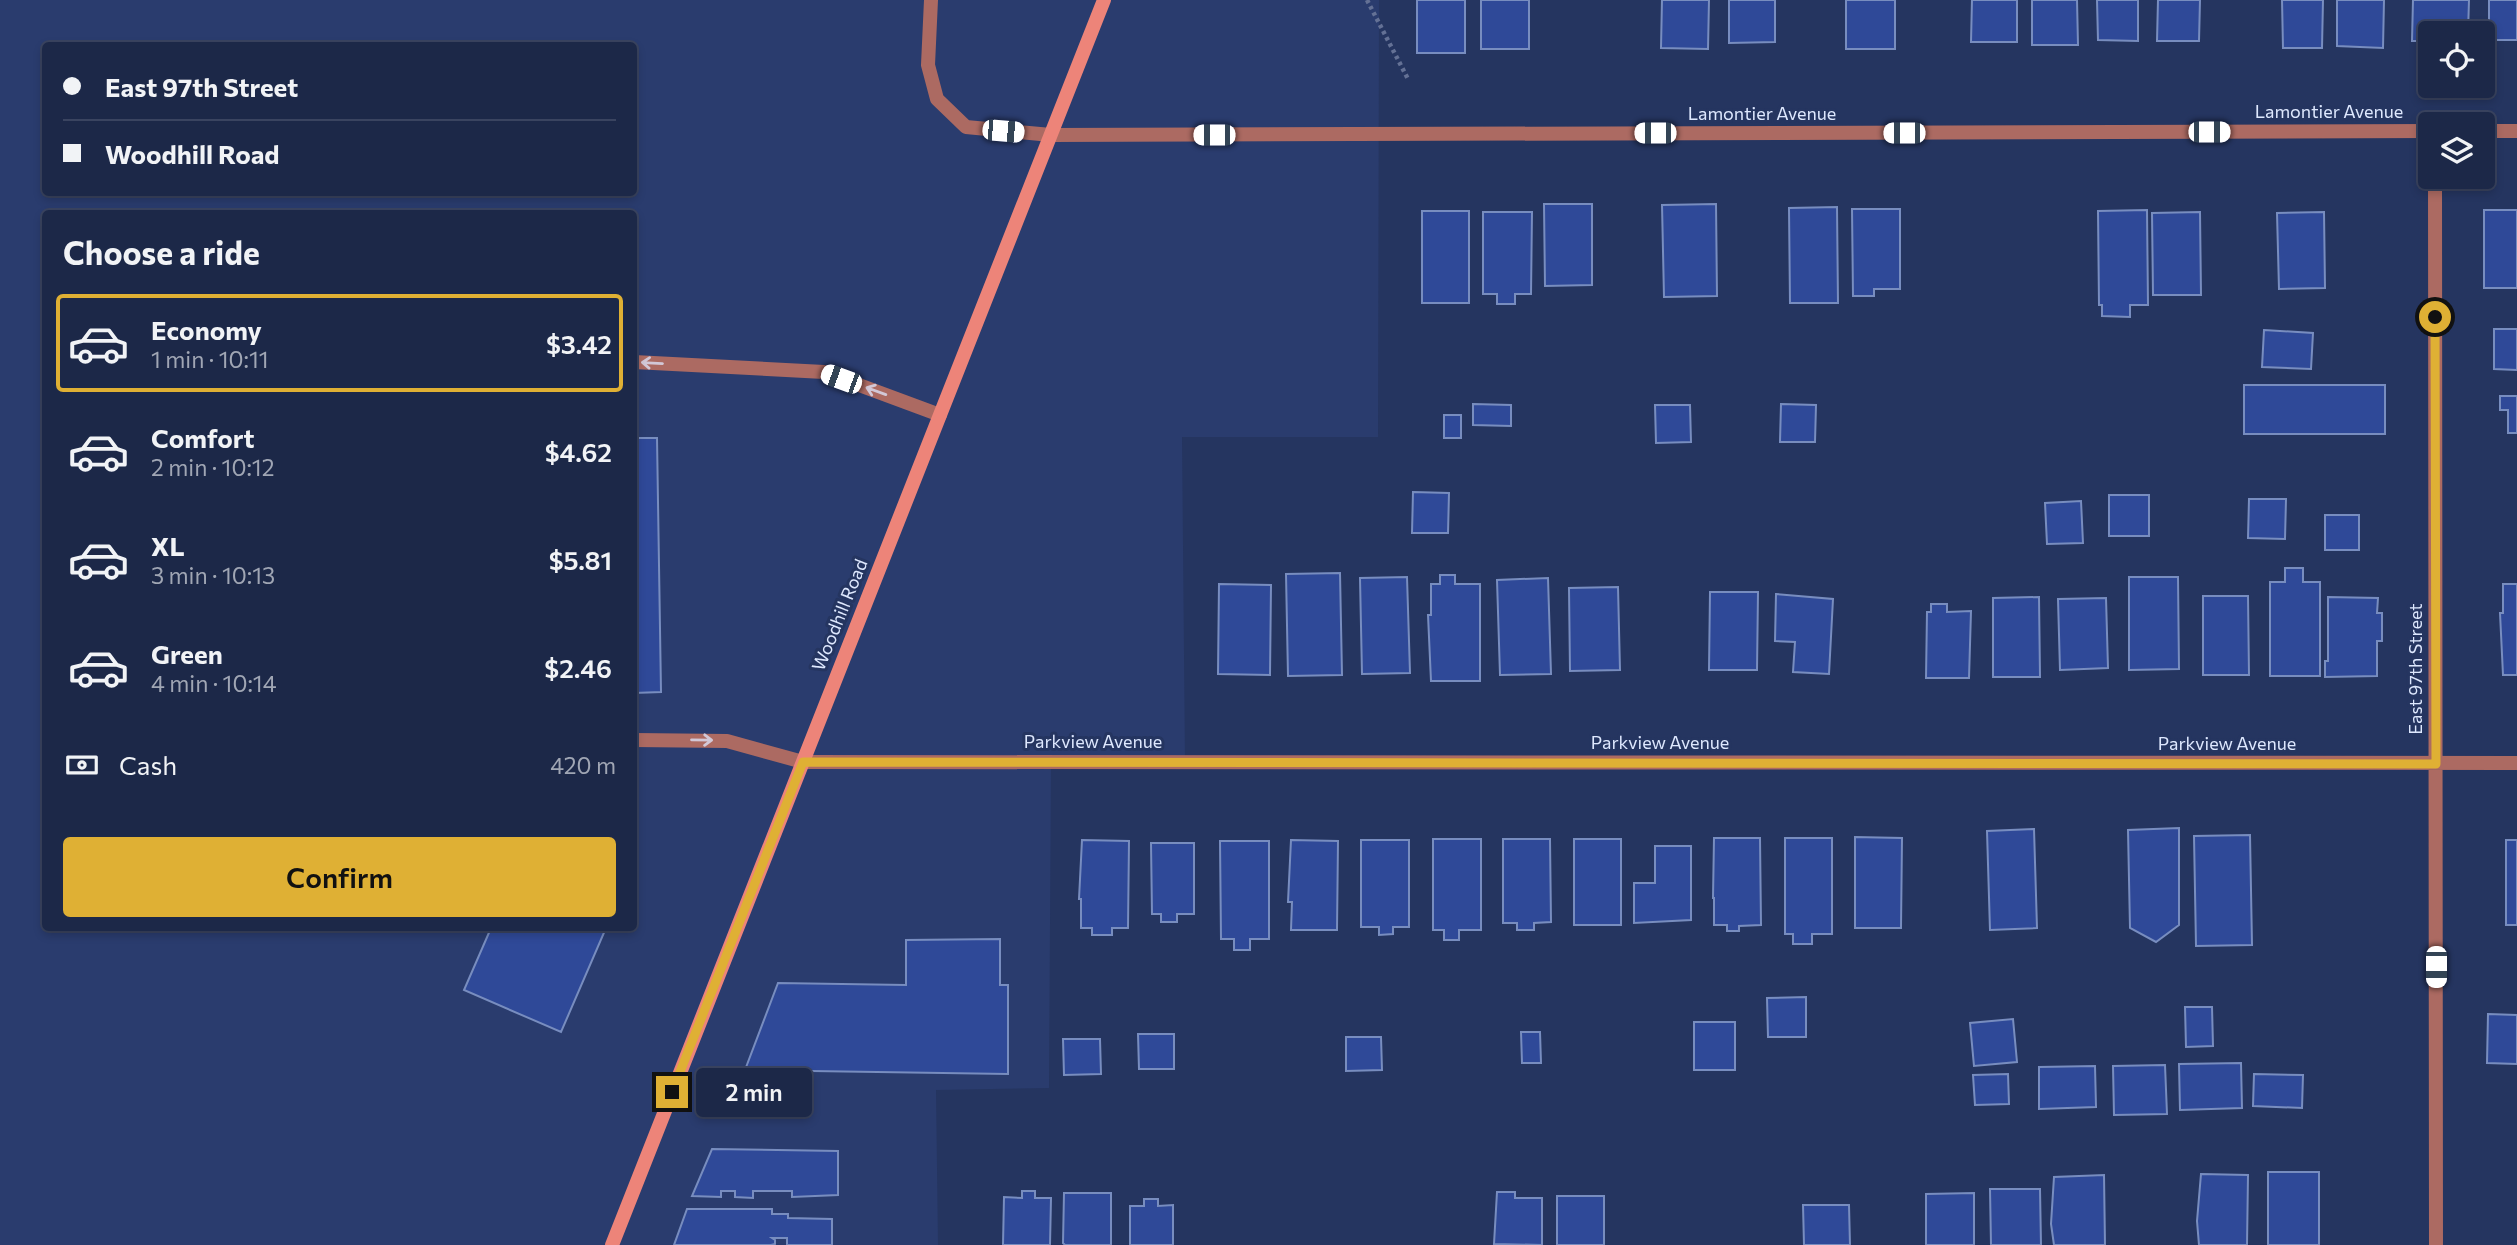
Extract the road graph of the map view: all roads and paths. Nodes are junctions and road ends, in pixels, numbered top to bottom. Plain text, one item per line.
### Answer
1 (931, 0) edge
2 (1104, 0) edge
3 (1367, 0) edge
4 (1408, 79) dead end
5 (2418, 131) edge
6 (2495, 131) edge
7 (2517, 131) edge
8 (1051, 135) junction
9 (2435, 189) edge
10 (637, 362) edge
11 (940, 415) junction
12 (637, 740) edge
13 (803, 762) junction
14 (2517, 763) edge
15 (2436, 764) junction
16 (612, 1245) edge
17 (2436, 1245) edge

1 - 8 street, Lamontier Avenue
2 - 8 main road, Woodhill Road
3 - 4 path
5 - 8 street, Lamontier Avenue
6 - 7 street
8 - 11 main road, Woodhill Road
9 - 15 street, East 97th Street
11 -> 10 street
11 - 13 main road, Woodhill Road
12 -> 13 street, Parkview Avenue
13 - 15 street, Parkview Avenue
13 - 16 main road, Woodhill Road
14 - 15 street, Parkview Avenue
15 - 17 street, East 97th Street

